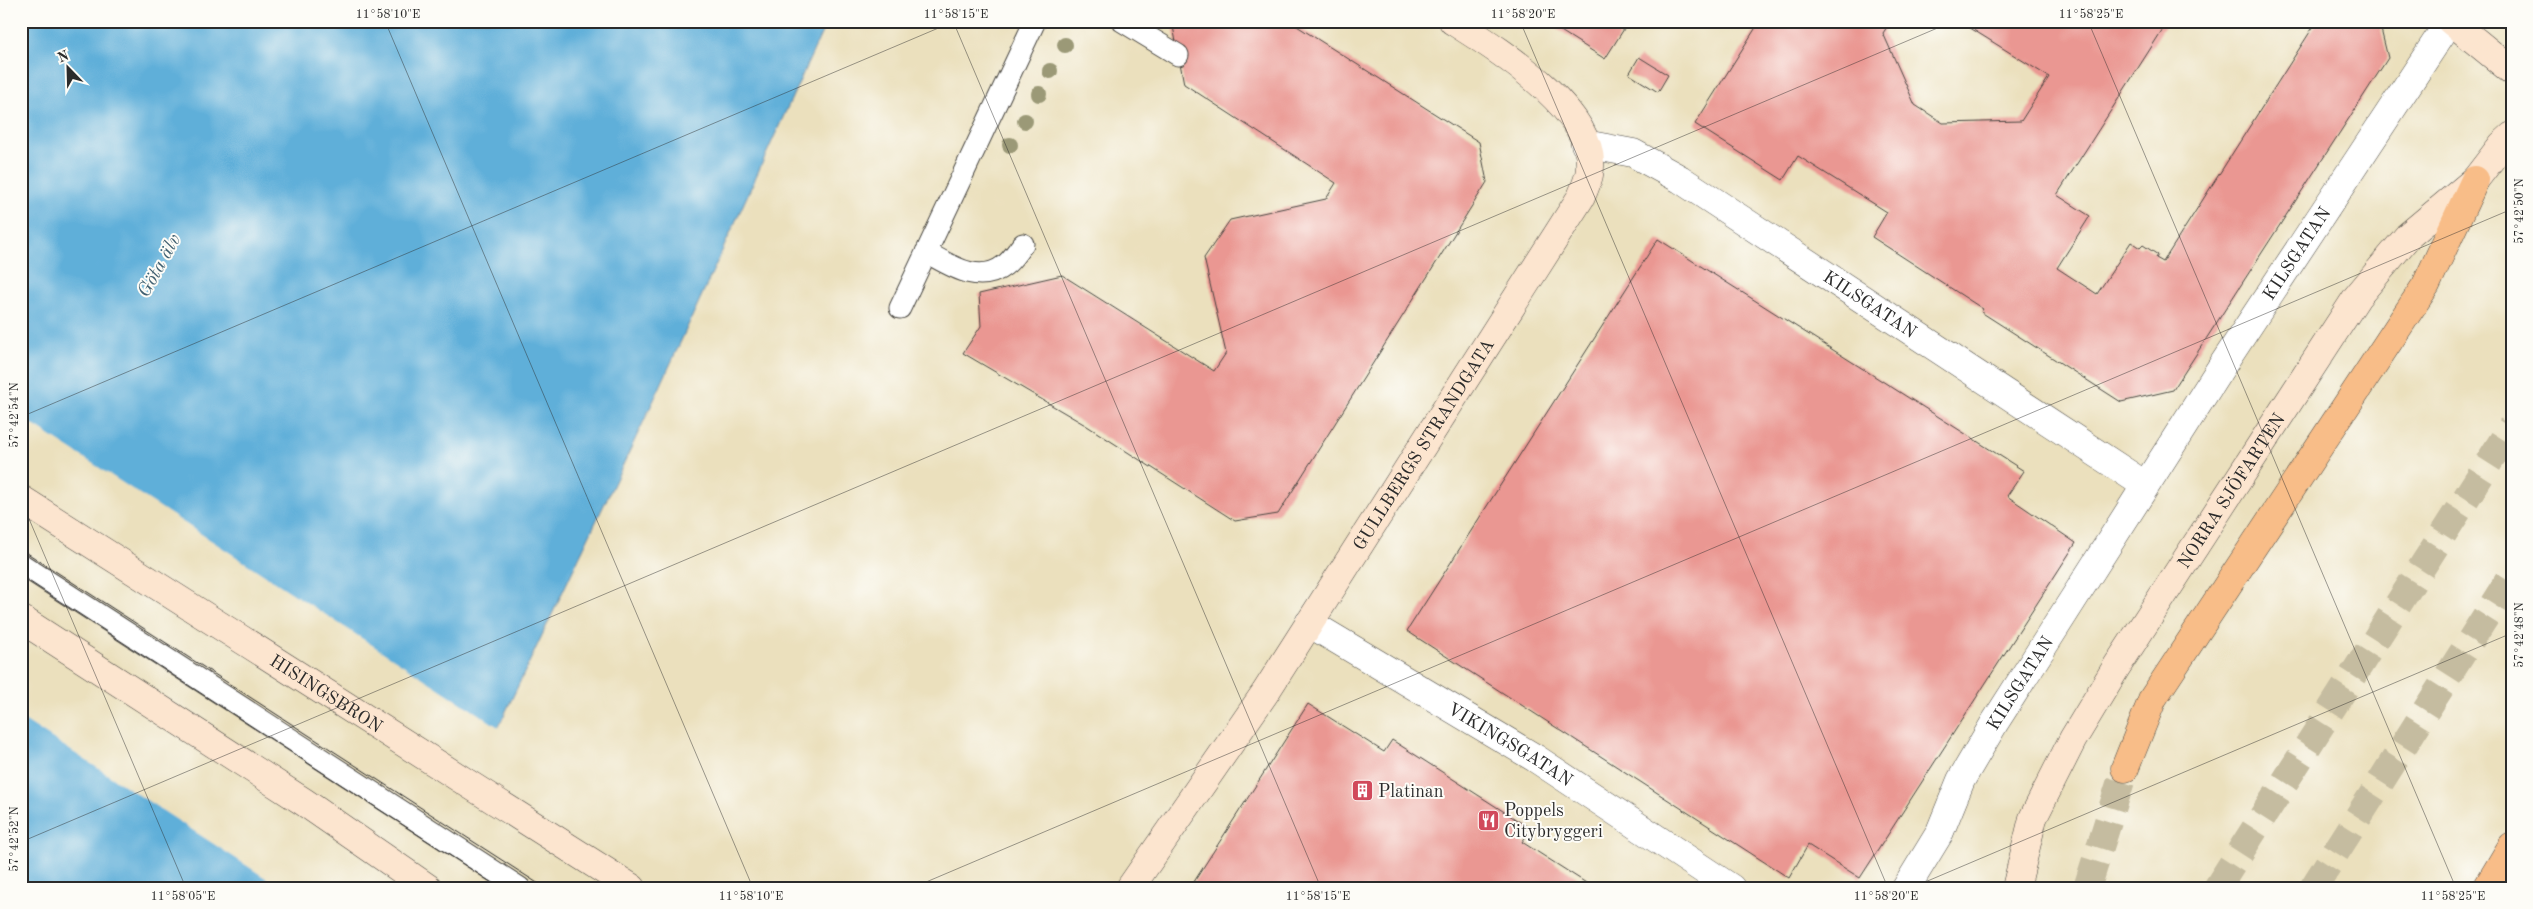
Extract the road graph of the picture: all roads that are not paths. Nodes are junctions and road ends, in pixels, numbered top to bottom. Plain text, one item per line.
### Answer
1 (1035, 21) edge
2 (1122, 21) edge
3 (1453, 21) edge
4 (2450, 21) edge
5 (1178, 55) dead end
6 (2512, 71) edge
7 (2512, 136) edge
8 (1585, 144) junction
9 (2475, 180) junction
10 (1023, 244) dead end
11 (926, 252) junction
12 (900, 308) dead end
13 (2145, 485) junction
14 (21, 499) edge
15 (21, 564) edge
16 (21, 619) edge
17 (1309, 624) junction
18 (2125, 768) tunnel mouth
19 (2512, 846) edge
20 (428, 888) edge
21 (520, 888) edge
22 (632, 888) edge
23 (1130, 888) edge
24 (1731, 888) edge
25 (1906, 888) edge
26 (2016, 888) edge
27 (2487, 888) edge

1 - 11 lane
2 - 5 lane
3 - 8 main road, GULLBERGS STRANDGATA
4 - 6 main road
4 - 13 street, KILSGATAN
7 - 9 main road, NORRA SJÖFARTEN
8 - 13 street, KILSGATAN
8 - 17 main road, GULLBERGS STRANDGATA
9 - 18 highway
9 - 26 main road, NORRA SJÖFARTEN
10 - 11 lane
11 - 12 lane
13 - 25 street, KILSGATAN
14 - 22 main road, HISINGSBRON
15 - 21 lane
16 - 20 main road
17 - 23 main road, GULLBERGS STRANDGATA
17 - 24 street, VIKINGSGATAN
19 - 27 highway

